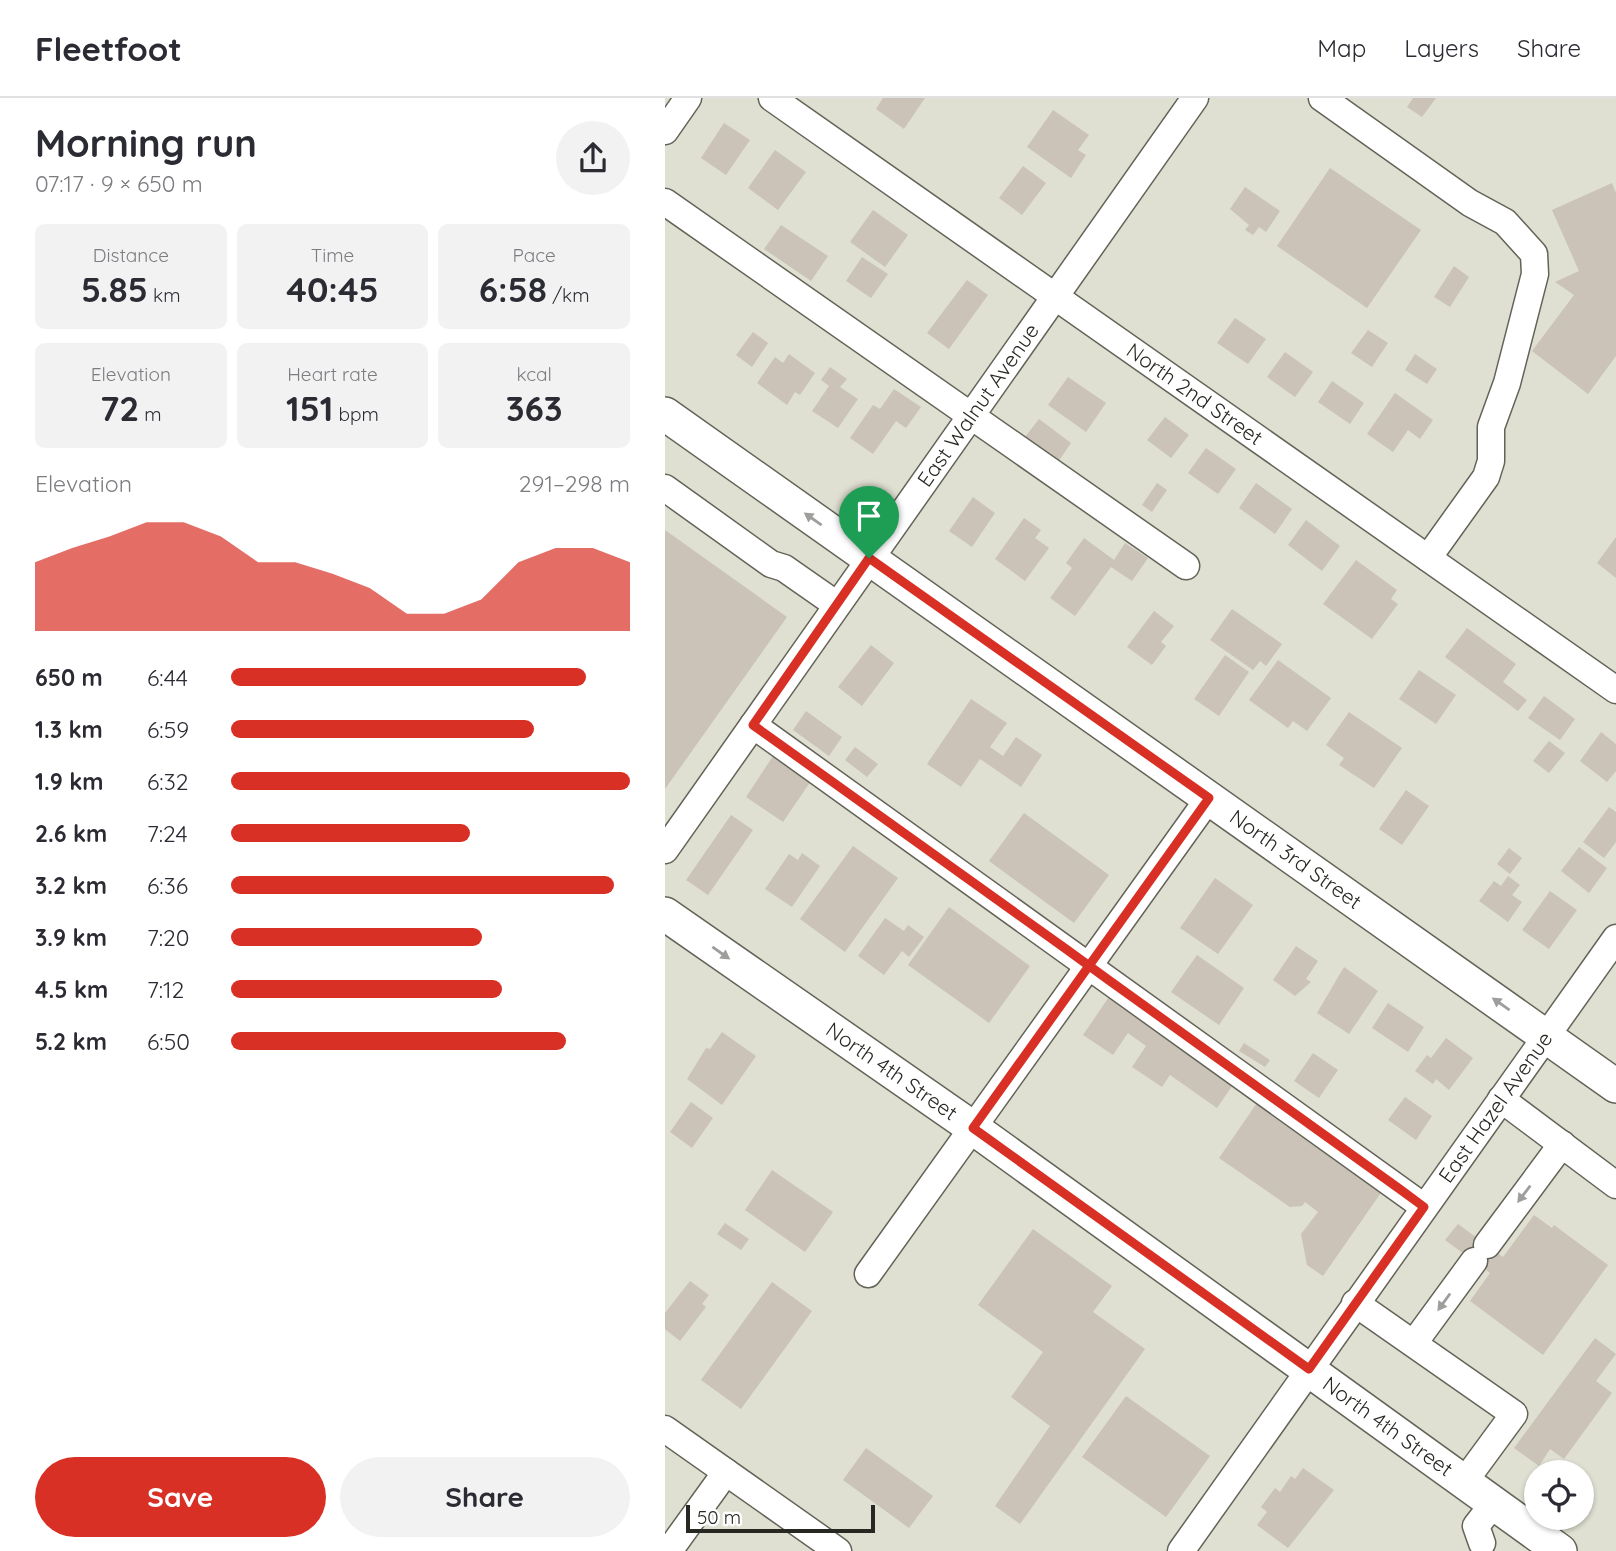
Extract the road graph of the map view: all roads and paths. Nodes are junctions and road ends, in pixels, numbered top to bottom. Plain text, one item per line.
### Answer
1 (688, 98) edge
2 (772, 98) edge
3 (1195, 98) edge
4 (1322, 98) edge
5 (665, 131) edge
6 (665, 202) edge
7 (1055, 296) junction
8 (969, 417) junction
9 (669, 425) edge
10 (665, 488) edge
11 (869, 558) junction
12 (1428, 558) junction
13 (1186, 566) dead end
14 (837, 605) junction
15 (1616, 690) edge
16 (753, 725) junction
17 (1209, 798) junction
18 (667, 844) edge
19 (665, 914) edge
20 (1616, 939) edge
21 (1089, 965) junction
22 (1546, 1035) junction
23 (1616, 1086) edge
24 (1501, 1099) junction
25 (973, 1128) junction
26 (1562, 1144) junction
27 (1616, 1185) edge
28 (1424, 1207) junction
29 (868, 1274) dead end
30 (1355, 1303) junction
31 (1414, 1343) junction
32 (1309, 1369) junction
33 (665, 1429) edge
34 (726, 1472) junction
35 (1464, 1482) junction
36 (1494, 1503) junction
37 (1484, 1548) edge
38 (1187, 1549) edge
39 (1555, 1550) edge
40 (669, 1551) edge
41 (838, 1551) edge

1 - 5 street
2 - 7 street, North 2nd Street
3 - 7 street, East Walnut Avenue
4 - 12 street
6 - 8 street
7 - 8 street, East Walnut Avenue
7 - 12 street, North 2nd Street
8 - 11 street, East Walnut Avenue
8 - 13 street
11 -> 9 main road, North 3rd Street
10 - 14 street
11 - 14 street, East Walnut Avenue
11 - 17 main road, North 3rd Street
12 - 15 street, North 2nd Street
14 - 16 street, East Walnut Avenue
16 - 18 street, East Walnut Avenue
16 - 21 street
17 - 21 street
22 -> 17 main road, North 3rd Street
19 -> 25 main road, North 4th Street
20 - 22 street, East Hazel Avenue
21 - 25 street
21 - 28 street
22 - 23 main road, North 3rd Street
22 - 24 street, East Hazel Avenue
24 - 26 street
24 - 28 street, East Hazel Avenue
25 - 29 street
25 - 32 main road, North 4th Street
26 - 27 street
26 -> 31 street
28 - 30 street, East Hazel Avenue
30 - 31 street
30 - 32 street, East Hazel Avenue
31 - 35 street
32 - 35 main road, North 4th Street
32 - 38 street, East Hazel Avenue
33 - 34 street
34 - 40 street
34 - 41 street
35 - 36 main road, North 4th Street
36 - 37 street
36 - 39 main road, North 4th Street

